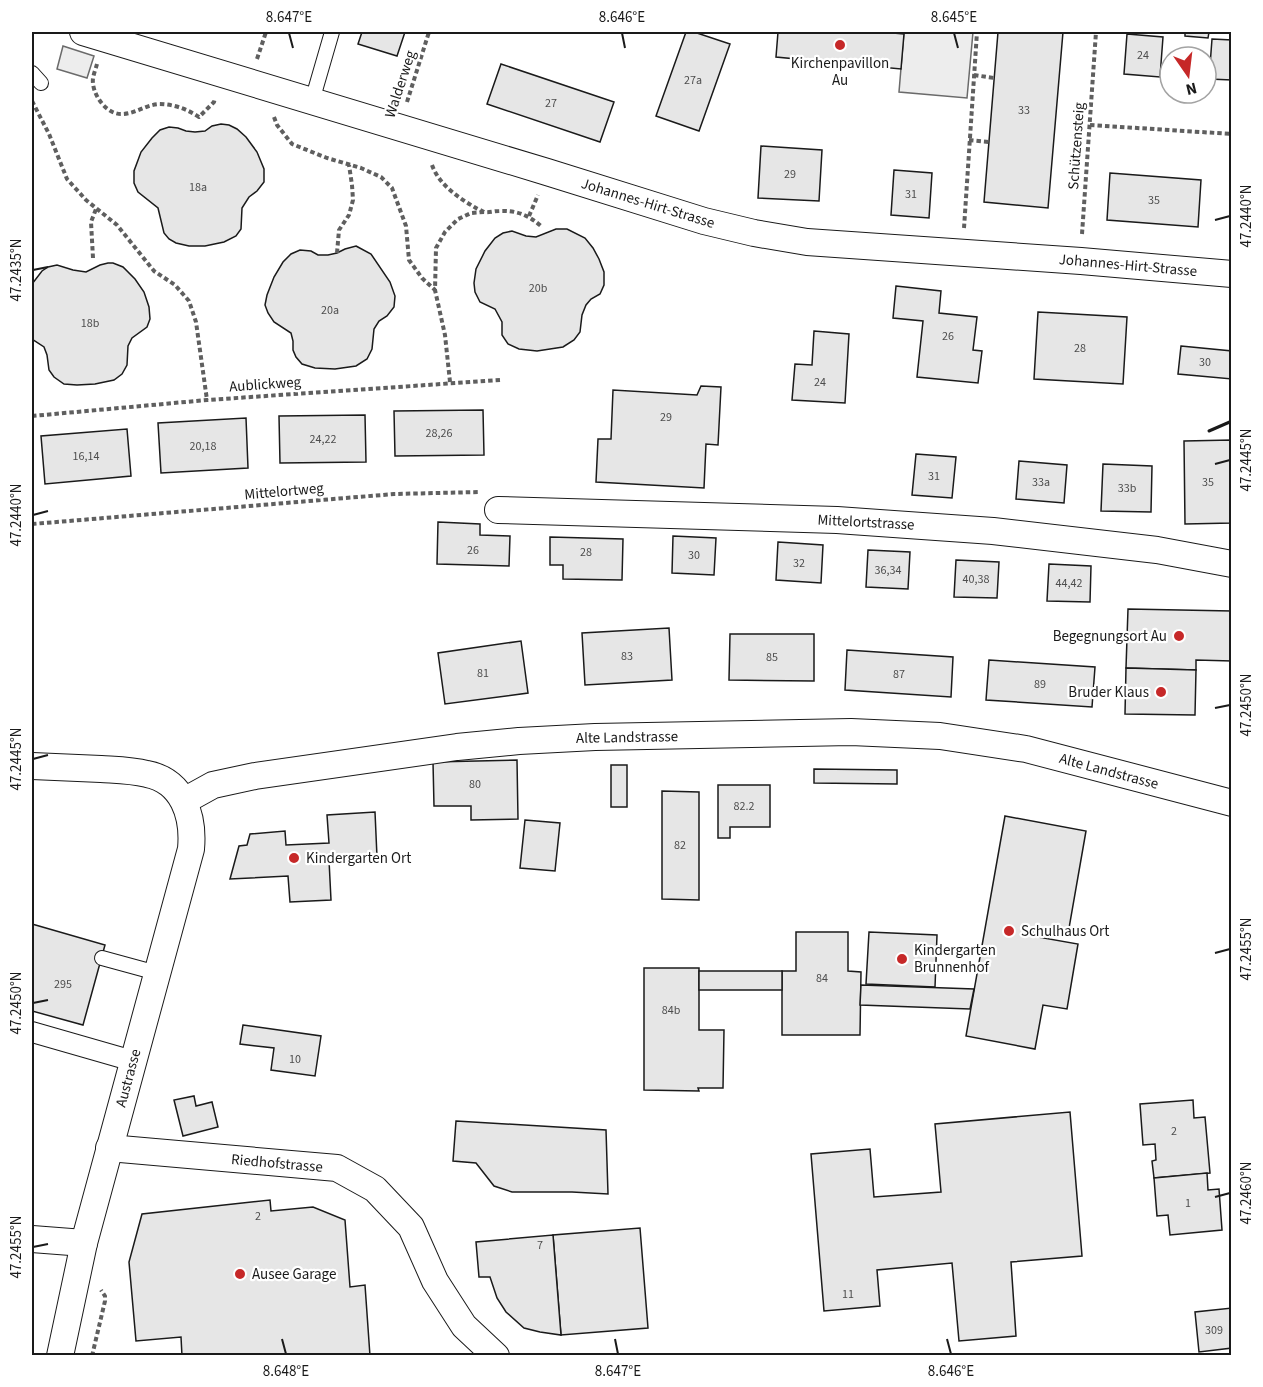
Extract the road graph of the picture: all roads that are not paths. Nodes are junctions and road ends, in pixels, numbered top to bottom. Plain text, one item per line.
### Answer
1 (332, 32) edge
2 (87, 42) edge
3 (312, 101) junction
4 (1232, 274) edge
5 (491, 501) road end
6 (1232, 564) edge
7 (32, 766) edge
8 (184, 801) junction
9 (1232, 803) edge
10 (102, 958) dead end
11 (157, 973) junction
12 (32, 1032) edge
13 (133, 1061) junction
14 (109, 1148) junction
15 (32, 1239) edge
16 (84, 1243) junction
17 (63, 1344) edge
18 (496, 1356) edge

1 - 3 lane
2 - 3 street, Johannes-Hirt-Strasse
3 - 4 street, Johannes-Hirt-Strasse
5 - 6 street, Mittelortstrasse
7 - 8 street
8 - 9 street, Alte Landstrasse
8 - 11 street, Austrasse
10 - 11 lane
11 - 13 street, Austrasse
12 - 13 street
13 - 14 street, Austrasse
14 - 16 street, Austrasse
14 - 18 street, Riedhofstrasse
15 - 16 street
16 - 17 street, Austrasse

